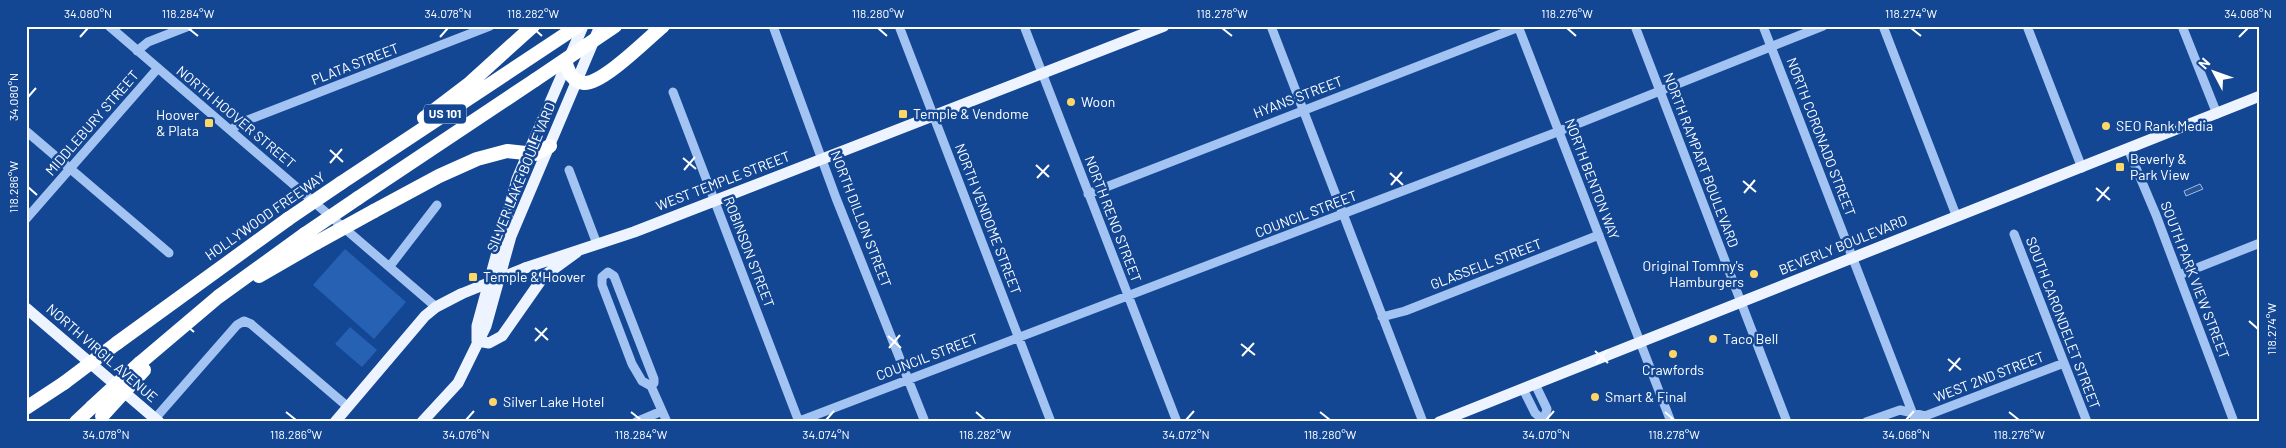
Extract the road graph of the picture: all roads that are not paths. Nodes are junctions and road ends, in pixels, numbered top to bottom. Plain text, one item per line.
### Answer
1 (109, 26) edge
2 (189, 26) edge
3 (490, 26) edge
4 (533, 26) edge
5 (578, 26) edge
6 (583, 26) edge
7 (600, 26) edge
8 (616, 26) edge
9 (662, 26) edge
10 (773, 26) edge
11 (899, 26) edge
12 (1024, 26) edge
13 (1164, 26) edge
14 (1271, 26) edge
15 (1635, 26) edge
16 (1763, 26) edge
17 (1822, 26) edge
18 (1883, 26) edge
19 (2027, 26) edge
20 (2182, 26) edge
21 (1518, 27) edge
22 (1148, 29) edge
23 (1771, 46) junction
24 (137, 51) junction
25 (566, 64) junction
26 (158, 68) junction
27 (1042, 74) junction
28 (577, 81) junction
29 (1660, 90) junction
30 (673, 92) dead end
31 (2260, 96) edge
32 (1303, 109) junction
33 (2217, 114) junction
34 (933, 116) junction
35 (231, 130) junction
36 (26, 131) edge
37 (1560, 131) junction
38 (550, 146) junction
39 (2128, 149) junction
40 (527, 154) junction
41 (822, 159) junction
42 (2082, 168) junction
43 (70, 169) junction
44 (569, 170) dead end
45 (341, 183) junction
46 (1088, 194) junction
47 (714, 201) junction
48 (437, 205) dead end
49 (1343, 214) junction
50 (1956, 215) junction
51 (26, 220) edge
52 (2014, 234) dead end
53 (1599, 235) junction
54 (310, 238) junction
55 (597, 244) junction
56 (2260, 244) edge
57 (579, 250) junction
58 (169, 253) dead end
59 (1852, 258) junction
60 (390, 266) junction
61 (2179, 275) junction
62 (1127, 295) junction
63 (1741, 303) junction
64 (436, 307) junction
65 (26, 308) edge
66 (1382, 317) junction
67 (1018, 336) junction
68 (477, 341) junction
69 (1640, 342) junction
70 (2064, 363) junction
71 (908, 379) junction
72 (1534, 384) junction
73 (651, 386) junction
74 (1523, 389) junction
75 (348, 407) junction
76 (26, 408) edge
77 (662, 411) junction
78 (97, 415) edge
79 (1914, 417) edge
80 (155, 420) edge
81 (1545, 421) edge
82 (76, 422) edge
83 (335, 422) edge
84 (422, 422) edge
85 (636, 422) edge
86 (666, 422) edge
87 (798, 422) edge
88 (925, 422) edge
89 (1051, 422) edge
90 (1177, 422) edge
91 (1423, 422) edge
92 (1438, 422) edge
93 (1671, 422) edge
94 (1787, 422) edge
95 (1866, 422) edge
96 (2087, 422) edge
97 (2234, 422) edge

1 - 24 street, NORTH HOOVER STREET
2 - 24 street
3 - 35 street, PLATA STREET
4 - 45 highway
5 - 45 highway, HOLLYWOOD FREEWAY / US 101
6 - 25 main road, SILVER LAKE BOULEVARD
7 - 28 main road, SILVER LAKE BOULEVARD
8 - 54 highway, US 101, bridge
9 - 28 highway
10 - 41 street, NORTH DILLON STREET
11 - 34 street, NORTH VENDOME STREET
12 - 27 street, NORTH RENO STREET
13 - 22 main road, WEST TEMPLE STREET
14 - 32 street
15 - 29 street, NORTH RAMPART BOULEVARD
16 - 23 street, NORTH CORONADO STREET
17 - 23 street, COUNCIL STREET
18 - 50 street
19 - 42 street
20 - 33 street
21 - 32 street, HYANS STREET
21 - 37 street, NORTH BENTON WAY
22 - 27 main road, WEST TEMPLE STREET
23 - 29 street, COUNCIL STREET
23 - 59 street, NORTH CORONADO STREET
24 - 26 street, NORTH HOOVER STREET
25 - 28 highway
25 - 40 main road, SILVER LAKE BOULEVARD
26 - 35 street, NORTH HOOVER STREET
26 - 43 street, MIDDLEBURY STREET
27 - 34 main road, WEST TEMPLE STREET
27 - 46 street, NORTH RENO STREET
28 - 38 main road, SILVER LAKE BOULEVARD
29 - 37 street, COUNCIL STREET
29 - 63 street, NORTH RAMPART BOULEVARD
30 - 47 street, ROBINSON STREET
31 - 33 main road, BEVERLY BOULEVARD
32 - 46 street, HYANS STREET
32 - 49 street
33 - 39 main road, BEVERLY BOULEVARD
34 - 41 main road, WEST TEMPLE STREET
34 - 67 street, NORTH VENDOME STREET
35 - 60 street, NORTH HOOVER STREET
36 - 43 street
37 - 49 street, COUNCIL STREET
37 - 53 street, NORTH BENTON WAY
38 - 40 highway
38 - 68 main road, SILVER LAKE BOULEVARD
39 - 42 main road, BEVERLY BOULEVARD
39 - 61 street, SOUTH PARK VIEW STREET
40 - 54 highway, bridge
40 - 68 main road, SILVER LAKE BOULEVARD
41 - 47 main road, WEST TEMPLE STREET
41 - 71 street, NORTH DILLON STREET
42 - 50 main road, BEVERLY BOULEVARD
43 - 51 street, MIDDLEBURY STREET
43 - 58 street
44 - 55 street
45 - 76 highway, HOLLYWOOD FREEWAY / US 101, bridge
46 - 62 street, NORTH RENO STREET
47 - 55 main road, WEST TEMPLE STREET
47 - 87 street, ROBINSON STREET
48 - 60 street
49 - 62 street, COUNCIL STREET
49 - 66 street
50 - 59 main road, BEVERLY BOULEVARD
52 - 70 street, SOUTH CARONDELET STREET
53 - 66 street, GLASSELL STREET
53 - 69 street, NORTH BENTON WAY
54 - 78 highway, US 101, bridge
55 - 57 main road, WEST TEMPLE STREET
56 - 61 street
57 - 64 main road, WEST TEMPLE STREET, bridge
57 - 68 main road
59 - 63 main road, BEVERLY BOULEVARD
59 - 79 street, NORTH CORONADO STREET
60 - 64 street, NORTH HOOVER STREET
61 - 97 street, SOUTH PARK VIEW STREET
62 - 67 street, COUNCIL STREET
62 - 90 street, NORTH RENO STREET
63 - 69 main road, BEVERLY BOULEVARD
63 - 94 street, NORTH RAMPART BOULEVARD
64 - 75 main road, WEST TEMPLE STREET
65 - 80 main road, NORTH VIRGIL AVENUE
66 - 91 street
67 - 71 street, COUNCIL STREET
67 - 89 street, NORTH VENDOME STREET
68 - 84 main road, SILVER LAKE BOULEVARD
69 - 72 main road, BEVERLY BOULEVARD
69 - 93 street, NORTH BENTON WAY
70 - 79 street, WEST 2ND STREET
70 - 96 street, SOUTH CARONDELET STREET
71 - 87 street, COUNCIL STREET
71 - 88 street, NORTH DILLON STREET
72 - 74 main road, BEVERLY BOULEVARD
72 - 81 street
73 - 73 street
73 - 77 street
74 - 81 street
74 - 92 main road, BEVERLY BOULEVARD
75 - 80 street
75 - 83 main road, WEST TEMPLE STREET
77 - 85 street
77 - 86 street
78 - 82 highway
79 - 95 street, WEST 2ND STREET

